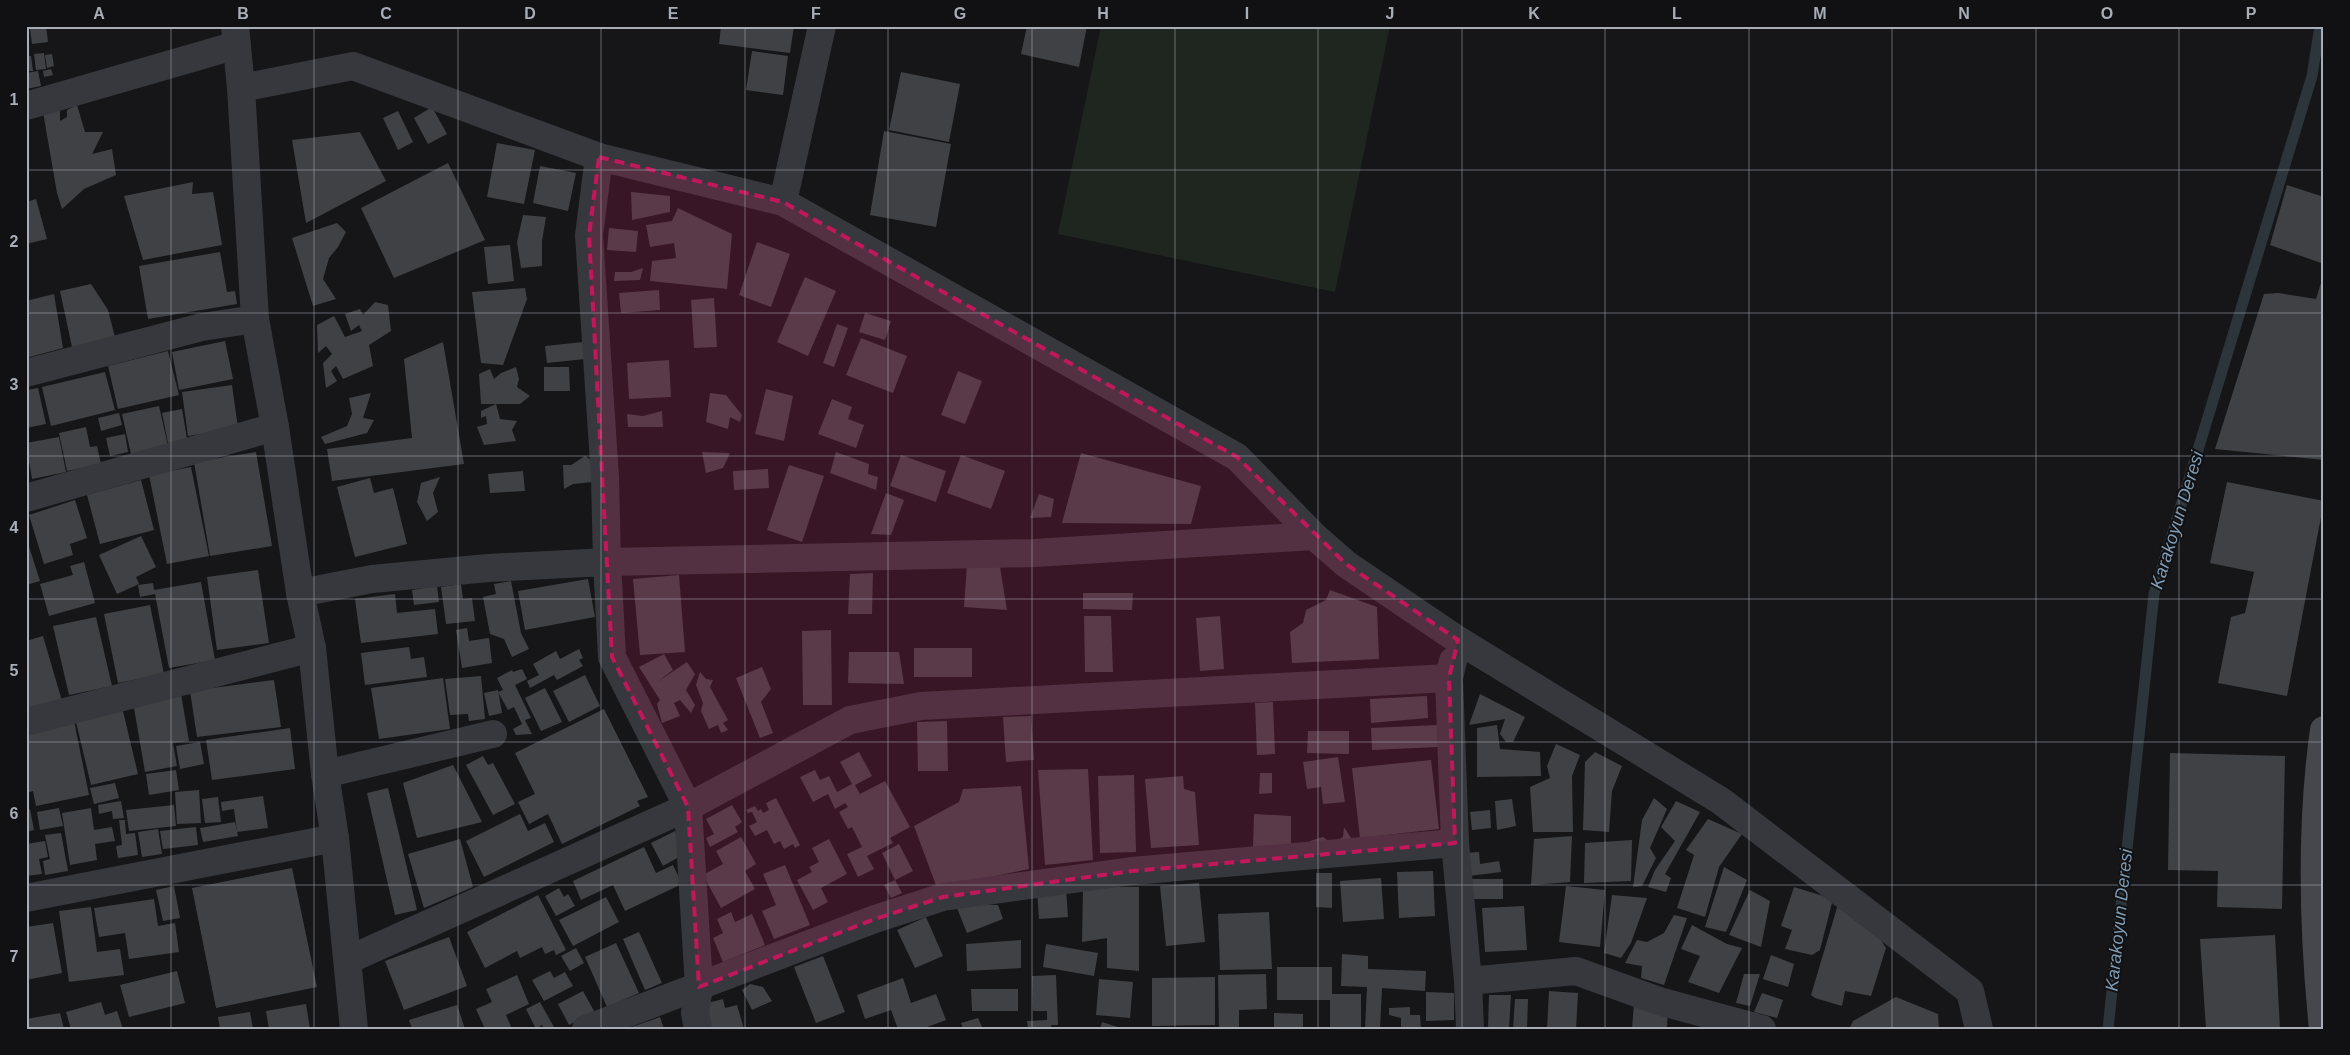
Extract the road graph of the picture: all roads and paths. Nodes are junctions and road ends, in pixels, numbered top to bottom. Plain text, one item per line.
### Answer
1 (822, 26) edge
2 (236, 36) edge
3 (242, 88) junction
4 (26, 106) edge
5 (599, 157) junction
6 (783, 202) junction
7 (255, 319) junction
8 (26, 373) edge
9 (275, 427) junction
10 (26, 498) edge
11 (1314, 536) junction
12 (607, 562) junction
13 (300, 593) junction
14 (1458, 640) junction
15 (312, 648) junction
16 (1449, 678) junction
17 (26, 722) edge
18 (2324, 730) edge
19 (492, 734) dead end
20 (325, 774) junction
21 (688, 807) junction
22 (335, 838) junction
23 (1455, 843) junction
24 (26, 898) edge
25 (348, 960) junction
26 (1468, 980) junction
27 (699, 987) junction
28 (354, 1029) edge
29 (586, 1029) edge
30 (698, 1029) edge
31 (1470, 1029) edge
32 (1762, 1029) edge
33 (1979, 1029) edge
34 (2323, 1029) edge

1 - 6 street
2 - 3 street
2 - 4 street
3 - 5 street
3 - 7 street
5 - 6 street
5 - 12 street
6 - 11 street
7 - 8 street
7 - 9 street
9 - 10 street
9 - 13 street
11 - 12 street
11 - 14 street
12 - 13 street
12 - 21 street
13 - 15 street
14 - 16 street
14 - 33 street
15 - 17 street
15 - 20 street
16 - 21 street
16 - 23 street
18 - 34 main road
19 - 20 street
20 - 22 street
21 - 25 street
21 - 27 street
22 - 24 street
22 - 25 street
23 - 26 street
23 - 27 street
25 - 28 street
26 - 31 street
26 - 32 street
27 - 29 street
27 - 30 street

